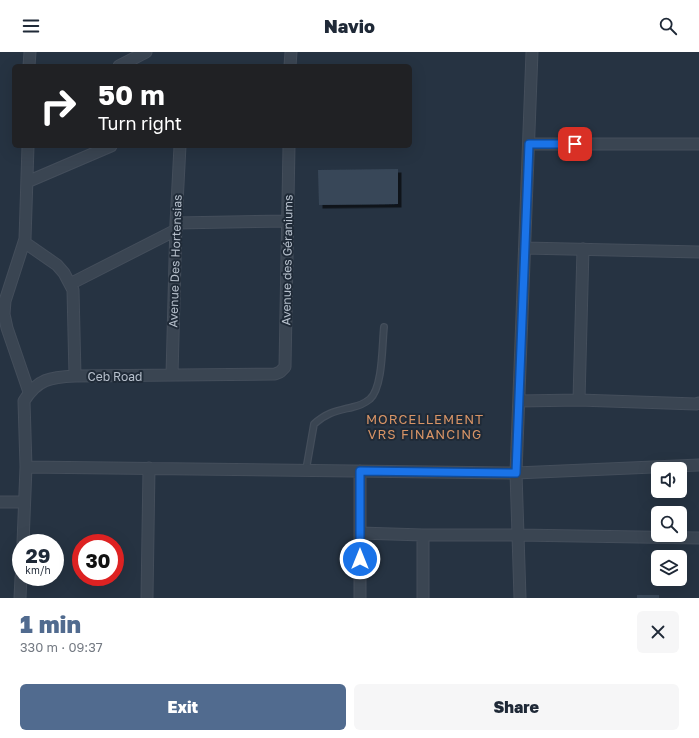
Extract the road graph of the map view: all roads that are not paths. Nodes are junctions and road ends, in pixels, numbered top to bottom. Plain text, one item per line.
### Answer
1 (30, 52) edge
2 (146, 52) edge
3 (291, 52) edge
4 (532, 52) edge
5 (29, 64) edge
6 (123, 64) edge
7 (290, 64) edge
8 (529, 144) junction
9 (699, 144) edge
10 (28, 148) edge
11 (106, 148) edge
12 (180, 148) edge
13 (289, 148) edge
14 (27, 182) junction
15 (287, 221) junction
16 (176, 226) junction
17 (24, 242) junction
18 (525, 248) junction
19 (583, 249) junction
20 (699, 252) edge
21 (70, 284) junction
22 (384, 327) dead end
23 (280, 372) joint
24 (172, 375) junction
25 (75, 376) junction
26 (30, 392) junction
27 (579, 400) junction
28 (519, 401) junction
29 (699, 403) edge
30 (699, 465) edge
31 (26, 466) junction
32 (149, 468) junction
33 (306, 470) junction
34 (360, 471) junction
35 (516, 473) junction
36 (0, 502) edge
37 (24, 502) junction
38 (360, 533) junction
39 (22, 534) edge
40 (423, 535) junction
41 (518, 535) junction
42 (699, 538) edge
43 (21, 586) edge
44 (20, 598) edge
45 (147, 598) edge
46 (360, 598) edge
47 (423, 598) edge
48 (520, 598) edge

1 - 5 street
2 - 6 street
3 - 7 street
4 - 8 street
8 - 9 street
8 - 18 street
10 - 14 street
11 - 14 street
12 - 16 street, Avenue Des Hortensias
13 - 15 street, Avenue des Géraniums
14 - 17 street
15 - 16 street
15 - 23 street, Avenue des Géraniums
16 - 21 street
16 - 24 street, Avenue Des Hortensias
17 - 21 street
17 - 26 street
18 - 19 street
18 - 28 street
19 - 20 street
19 - 27 street
21 - 25 street
22 - 33 lane
23 - 24 street, Ceb Road
24 - 25 street, Ceb Road
25 - 26 street, Ceb Road
26 - 31 street
27 - 28 street
27 - 29 street
28 - 35 street
30 - 35 street
31 - 32 street
31 - 37 street
32 - 33 street
32 - 45 street
33 - 34 street
34 - 35 street
34 - 38 street
35 - 41 street
36 - 37 street
37 - 39 street
38 - 40 street
38 - 46 street
40 - 41 street
40 - 47 street
41 - 42 street
41 - 48 street
43 - 44 street

